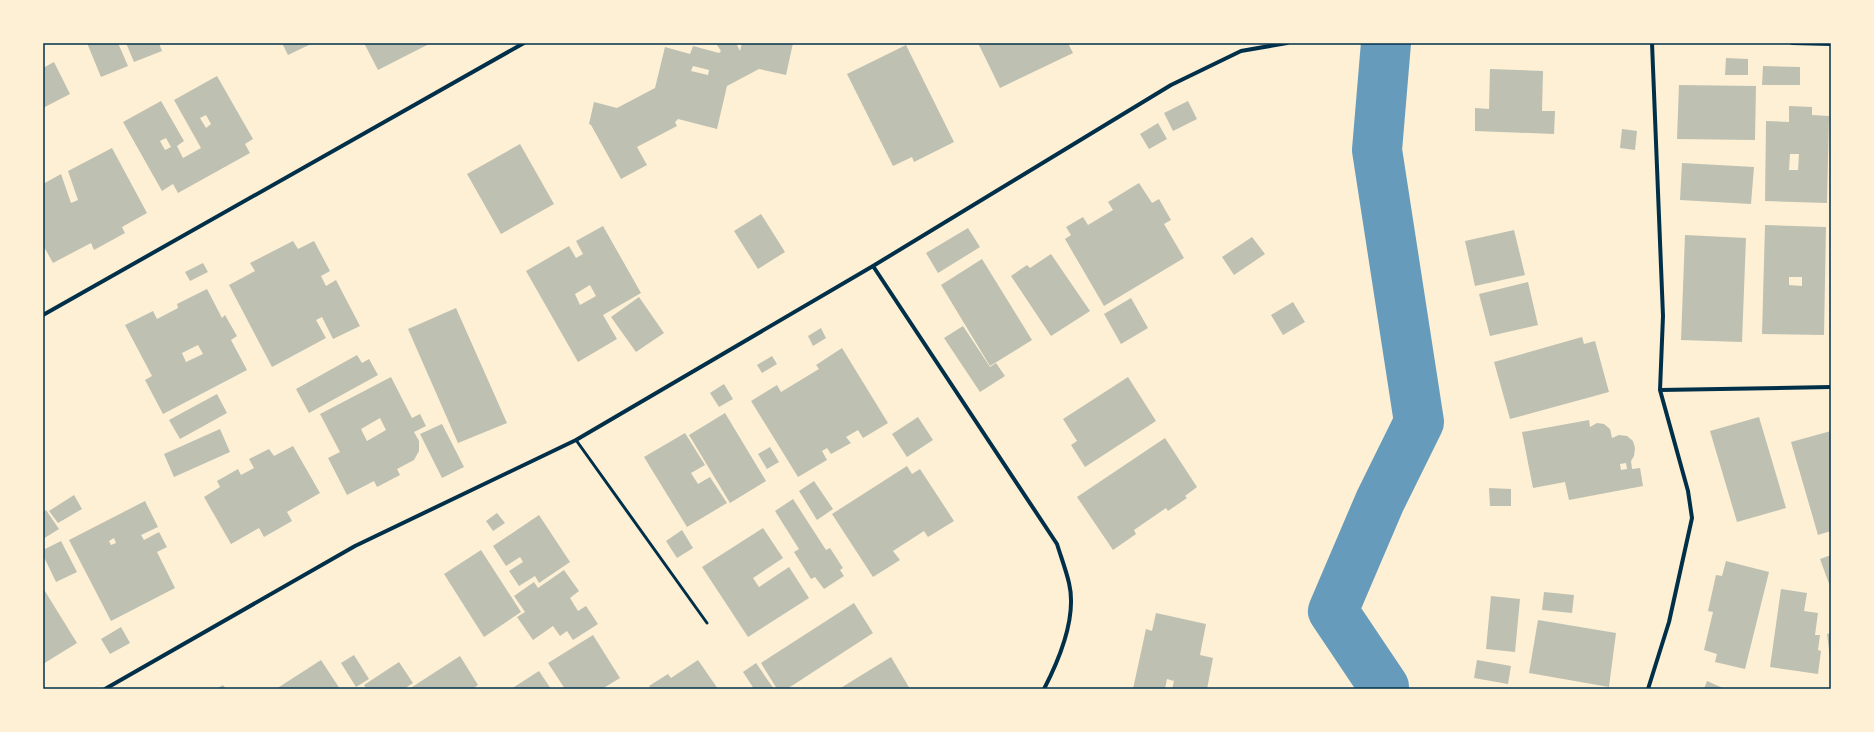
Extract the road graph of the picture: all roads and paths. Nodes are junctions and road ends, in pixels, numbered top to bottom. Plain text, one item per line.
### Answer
1 (524, 43) edge
2 (1287, 43) edge
3 (1652, 43) edge
4 (1792, 43) edge
5 (1831, 44) edge
6 (873, 266) junction
7 (43, 315) edge
8 (1831, 387) edge
9 (1660, 390) junction
10 (576, 440) junction
11 (707, 623) dead end
12 (105, 689) edge
13 (1044, 689) edge
14 (1648, 689) edge

1 - 7 street
2 - 6 street
3 - 9 street
4 - 5 street
6 - 10 street
6 - 13 street
8 - 9 street
9 - 14 street
10 - 11 lane
10 - 12 street

